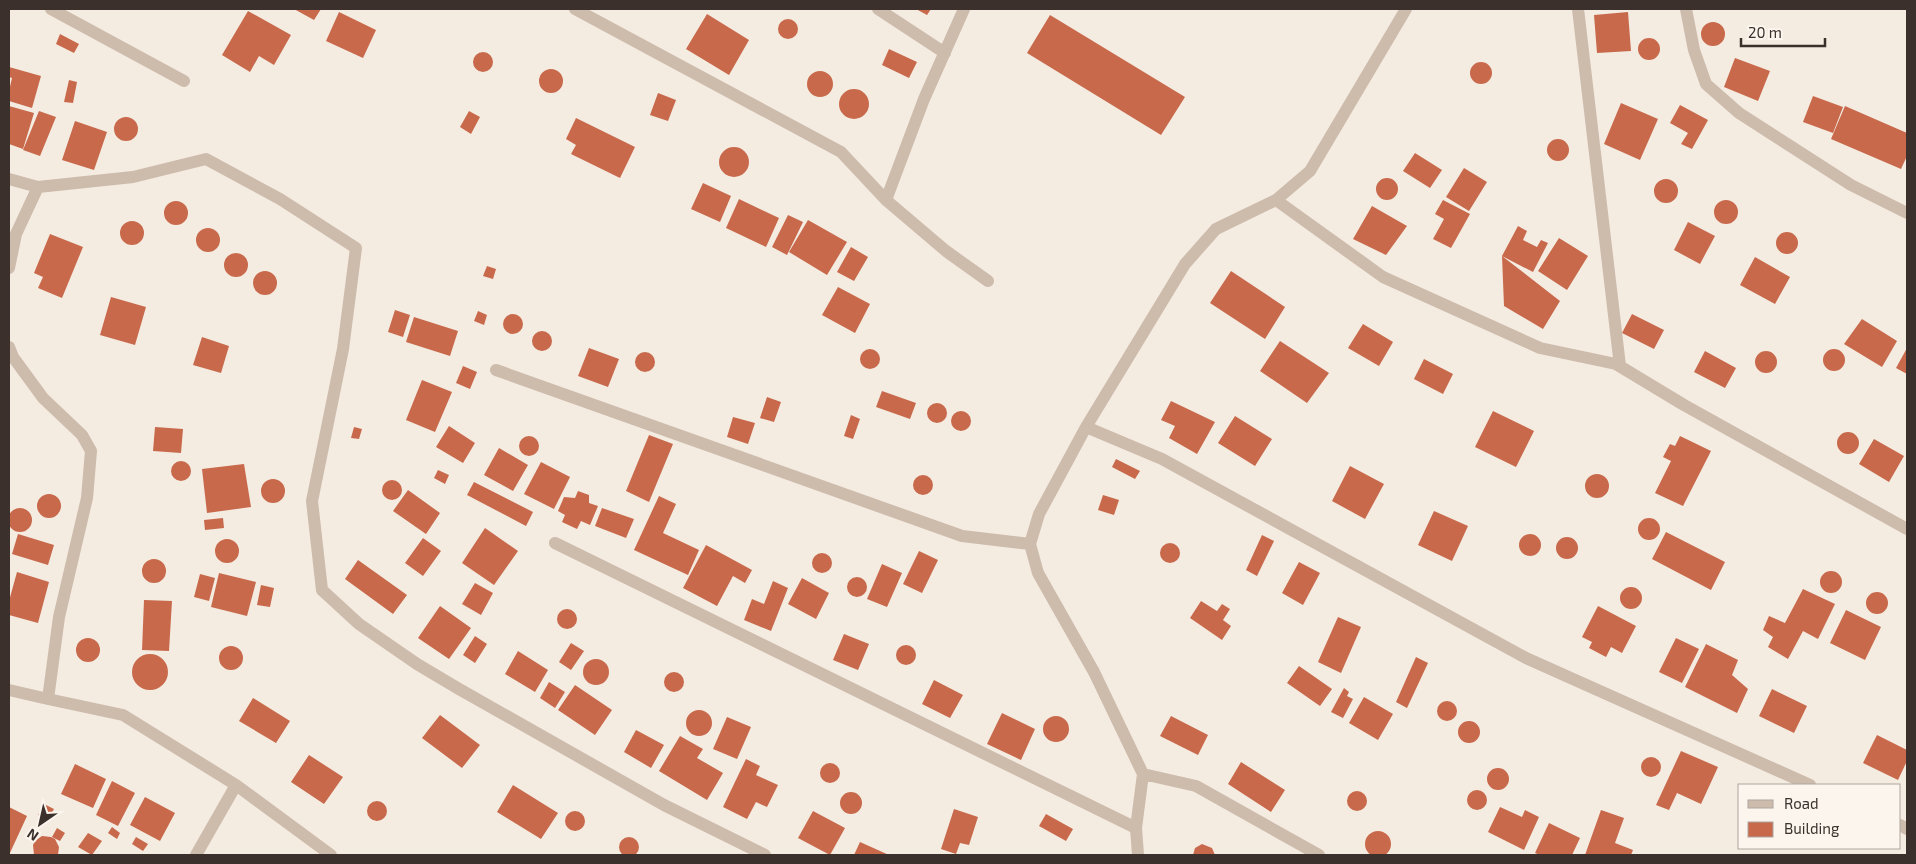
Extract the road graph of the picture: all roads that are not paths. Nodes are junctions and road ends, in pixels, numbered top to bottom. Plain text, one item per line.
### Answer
1 (51, 9) edge
2 (575, 9) edge
3 (878, 9) edge
4 (964, 9) edge
5 (1406, 9) edge
6 (1578, 9) edge
7 (1686, 9) edge
8 (945, 53) junction
9 (184, 81) dead end
10 (9, 179) edge
11 (38, 187) junction
12 (886, 200) junction
13 (1276, 200) junction
14 (1907, 213) edge
15 (9, 268) edge
16 (988, 281) dead end
17 (9, 347) edge
18 (1620, 366) junction
19 (496, 370) dead end
20 (1086, 427) junction
21 (1907, 529) edge
22 (555, 543) dead end
23 (1030, 544) junction
24 (9, 690) edge
25 (48, 699) junction
26 (1143, 774) junction
27 (1808, 784) edge
28 (236, 785) junction
29 (1136, 828) junction
30 (196, 855) edge
31 (331, 855) edge
32 (765, 855) edge
33 (1138, 855) edge
34 (1319, 855) edge

1 - 9 street
2 - 12 street
3 - 8 street
4 - 8 street
5 - 13 street
6 - 18 street
7 - 14 street
8 - 12 street
10 - 11 street
11 - 15 street
11 - 32 street
12 - 16 street
13 - 18 street
13 - 20 street
17 - 25 street
18 - 21 street
19 - 23 street
20 - 23 street
20 - 27 street
22 - 29 street
23 - 26 street
24 - 25 street
25 - 28 street
26 - 29 street
26 - 34 street
28 - 30 street
28 - 31 street
29 - 33 street

